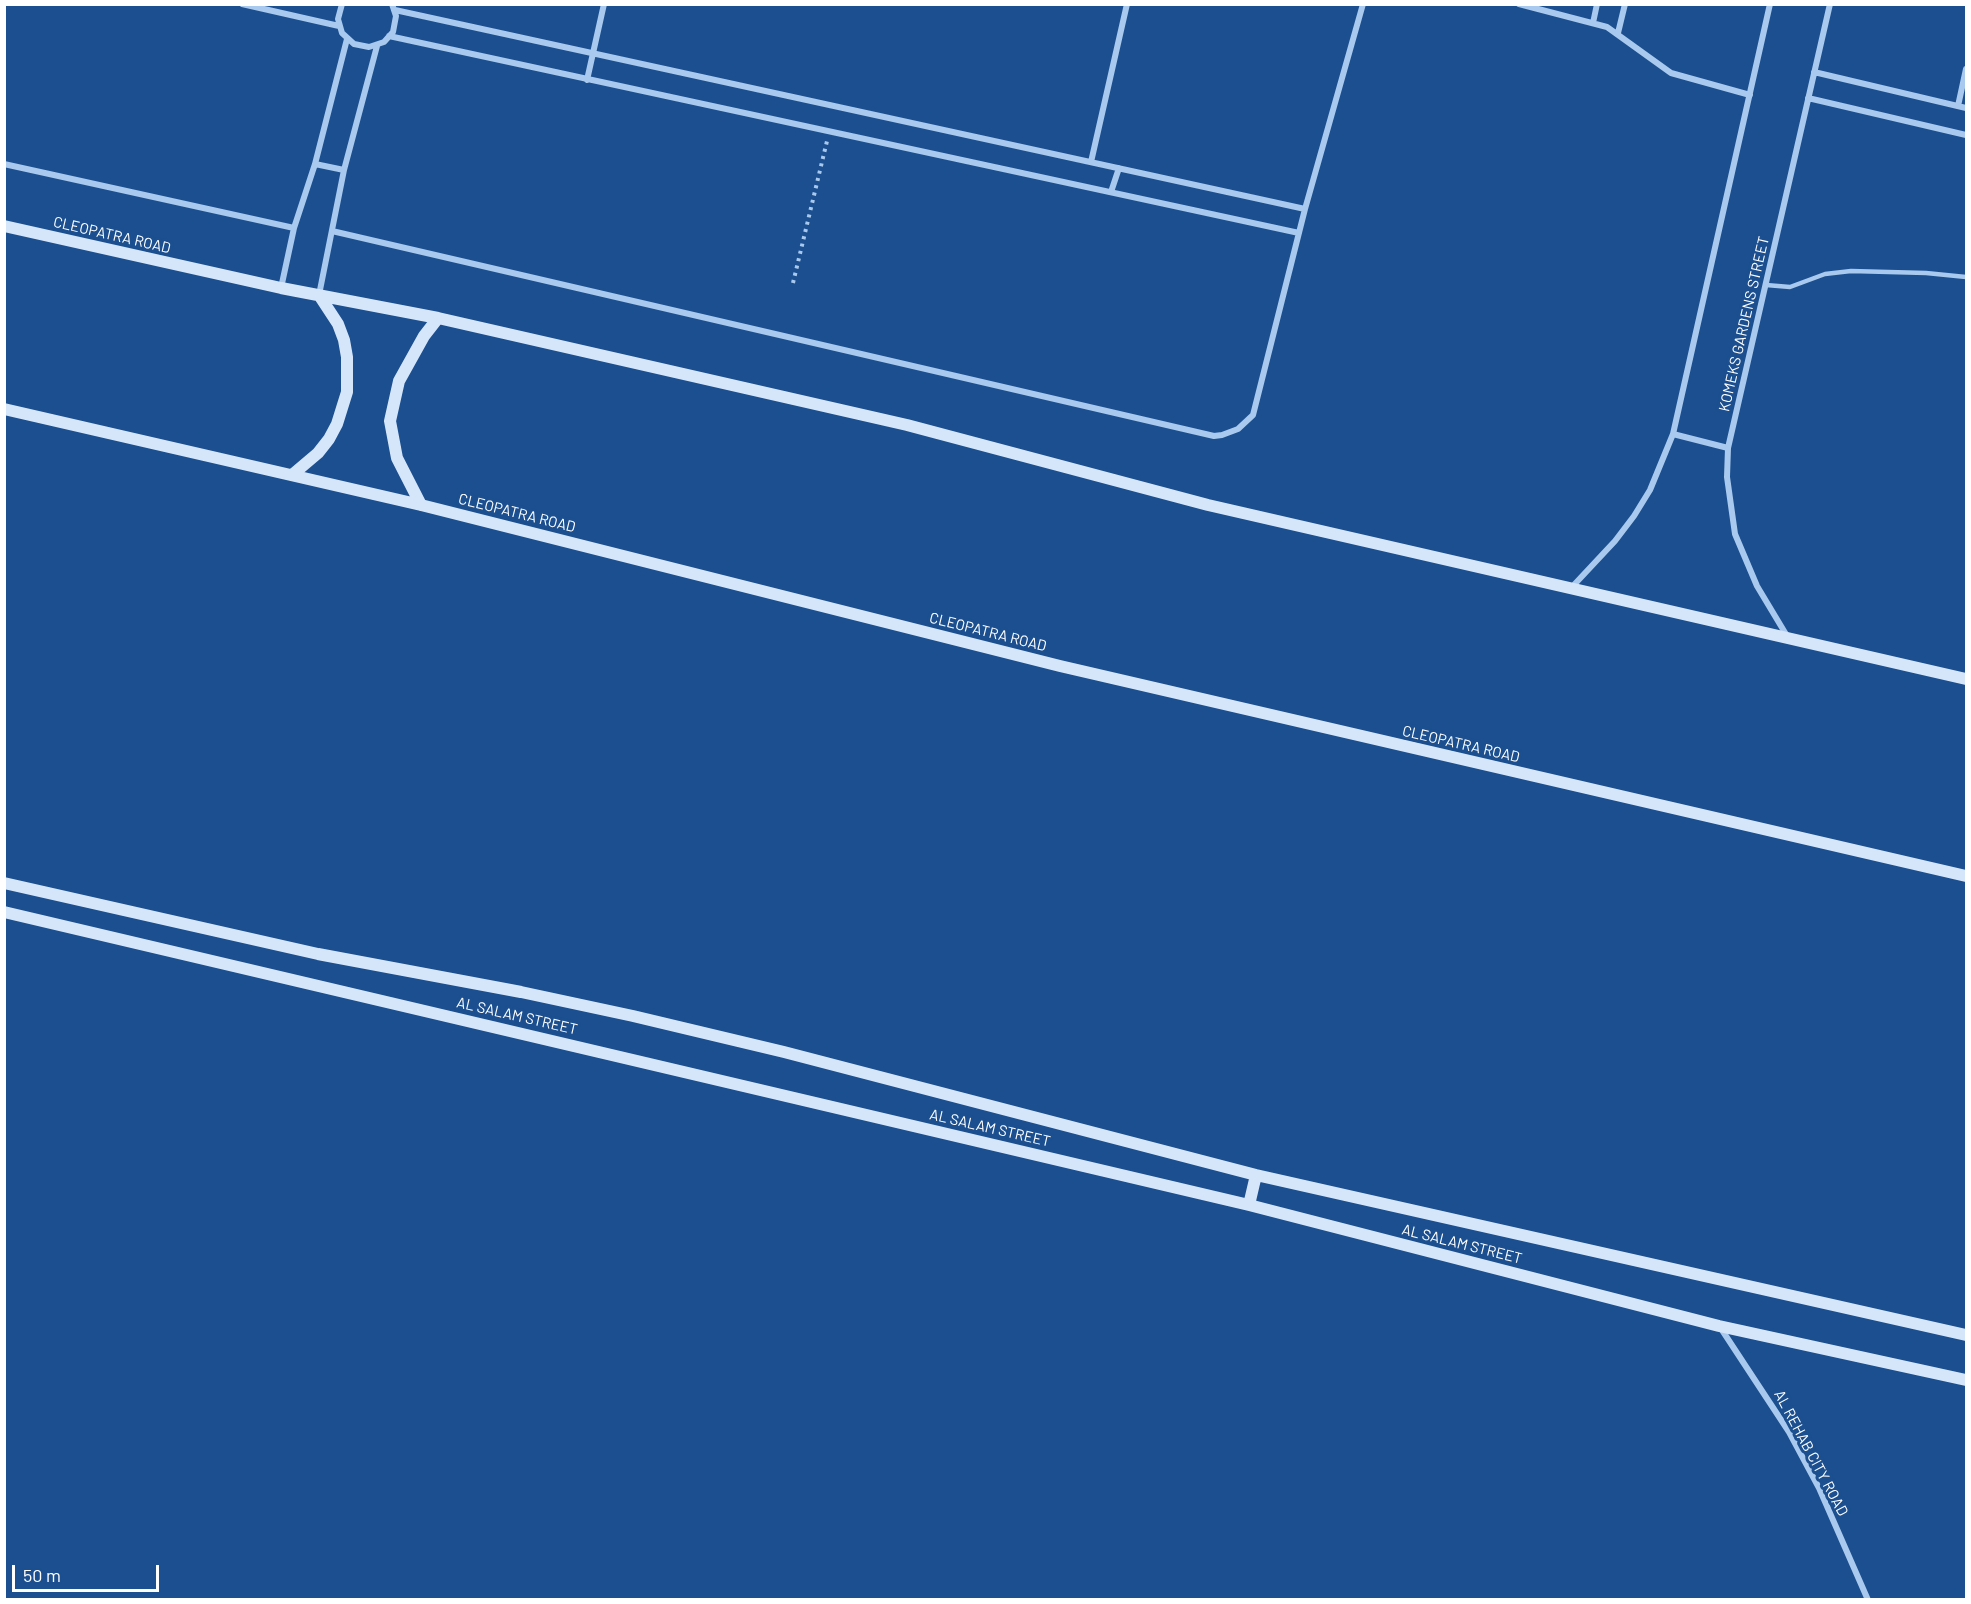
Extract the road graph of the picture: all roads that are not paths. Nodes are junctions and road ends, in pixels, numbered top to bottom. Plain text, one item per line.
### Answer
1 (242, 4) edge
2 (342, 4) edge
3 (604, 4) edge
4 (1127, 4) edge
5 (1363, 4) edge
6 (1520, 4) edge
7 (1597, 4) edge
8 (1625, 4) edge
9 (1770, 4) edge
10 (1830, 4) edge
11 (393, 7) edge
12 (1593, 23) junction
13 (339, 26) junction
14 (1618, 33) junction
15 (389, 36) junction
16 (347, 39) junction
17 (377, 45) junction
18 (593, 55) junction
19 (1966, 69) edge
20 (1814, 72) junction
21 (587, 80) junction
22 (1750, 95) junction
23 (1808, 98) junction
24 (1958, 106) junction
25 (1966, 108) edge
26 (1966, 135) edge
27 (1091, 162) junction
28 (4, 164) edge
29 (315, 164) junction
30 (1119, 168) junction
31 (344, 170) junction
32 (1112, 192) junction
33 (1305, 209) junction
34 (4, 226) edge
35 (294, 228) junction
36 (332, 231) junction
37 (1299, 233) junction
38 (1966, 277) edge
39 (1766, 285) junction
40 (281, 288) junction
41 (319, 295) junction
42 (438, 318) junction
43 (4, 409) edge
44 (1672, 434) junction
45 (1728, 448) junction
46 (292, 476) junction
47 (422, 505) junction
48 (1569, 590) junction
49 (1789, 639) junction
50 (1966, 679) edge
51 (1966, 876) edge
52 (4, 883) edge
53 (4, 912) edge
54 (1256, 1175) junction
55 (1249, 1205) junction
56 (1719, 1326) junction
57 (1966, 1335) edge
58 (1966, 1380) edge
59 (1868, 1599) edge

1 - 13 street
2 - 13 street
3 - 18 street
4 - 27 street
5 - 33 street
6 - 12 street
7 - 12 street
8 - 14 street
9 - 22 street
10 - 20 street, KOMEKS GARDENS STREET
11 - 15 street
11 - 18 street
12 - 14 street
13 - 16 street
14 - 22 street
15 - 17 street
15 - 21 street
16 - 17 street
16 - 29 street
17 - 31 street
18 - 21 street
18 - 27 street
19 - 24 street
20 - 23 street, KOMEKS GARDENS STREET
20 - 24 street
21 - 32 street
22 - 44 street
23 - 26 street
23 - 39 street, KOMEKS GARDENS STREET
24 - 25 street
27 - 30 street
28 - 35 street
29 - 31 street
29 - 35 street
30 - 32 street
30 - 33 street
31 - 36 street
32 - 37 street
33 - 37 street
34 - 40 main road, CLEOPATRA ROAD
35 - 40 street
36 - 37 street
36 - 41 street
38 - 39 lane
39 - 45 street, KOMEKS GARDENS STREET
40 - 41 main road, CLEOPATRA ROAD
41 - 42 main road, CLEOPATRA ROAD
41 - 46 main road
42 - 47 main road
42 - 48 main road, CLEOPATRA ROAD
43 - 46 main road, CLEOPATRA ROAD
44 - 45 street
44 - 48 street
45 - 49 street, KOMEKS GARDENS STREET
46 - 47 main road, CLEOPATRA ROAD
47 - 51 main road, CLEOPATRA ROAD
48 - 49 main road, CLEOPATRA ROAD
49 - 50 main road, CLEOPATRA ROAD
52 - 54 main road, AL SALAM STREET
53 - 55 main road, AL SALAM STREET
54 - 55 main road
54 - 57 main road, AL SALAM STREET
55 - 56 main road, AL SALAM STREET
56 - 58 main road, AL SALAM STREET
56 - 59 street, AL REHAB CITY ROAD

